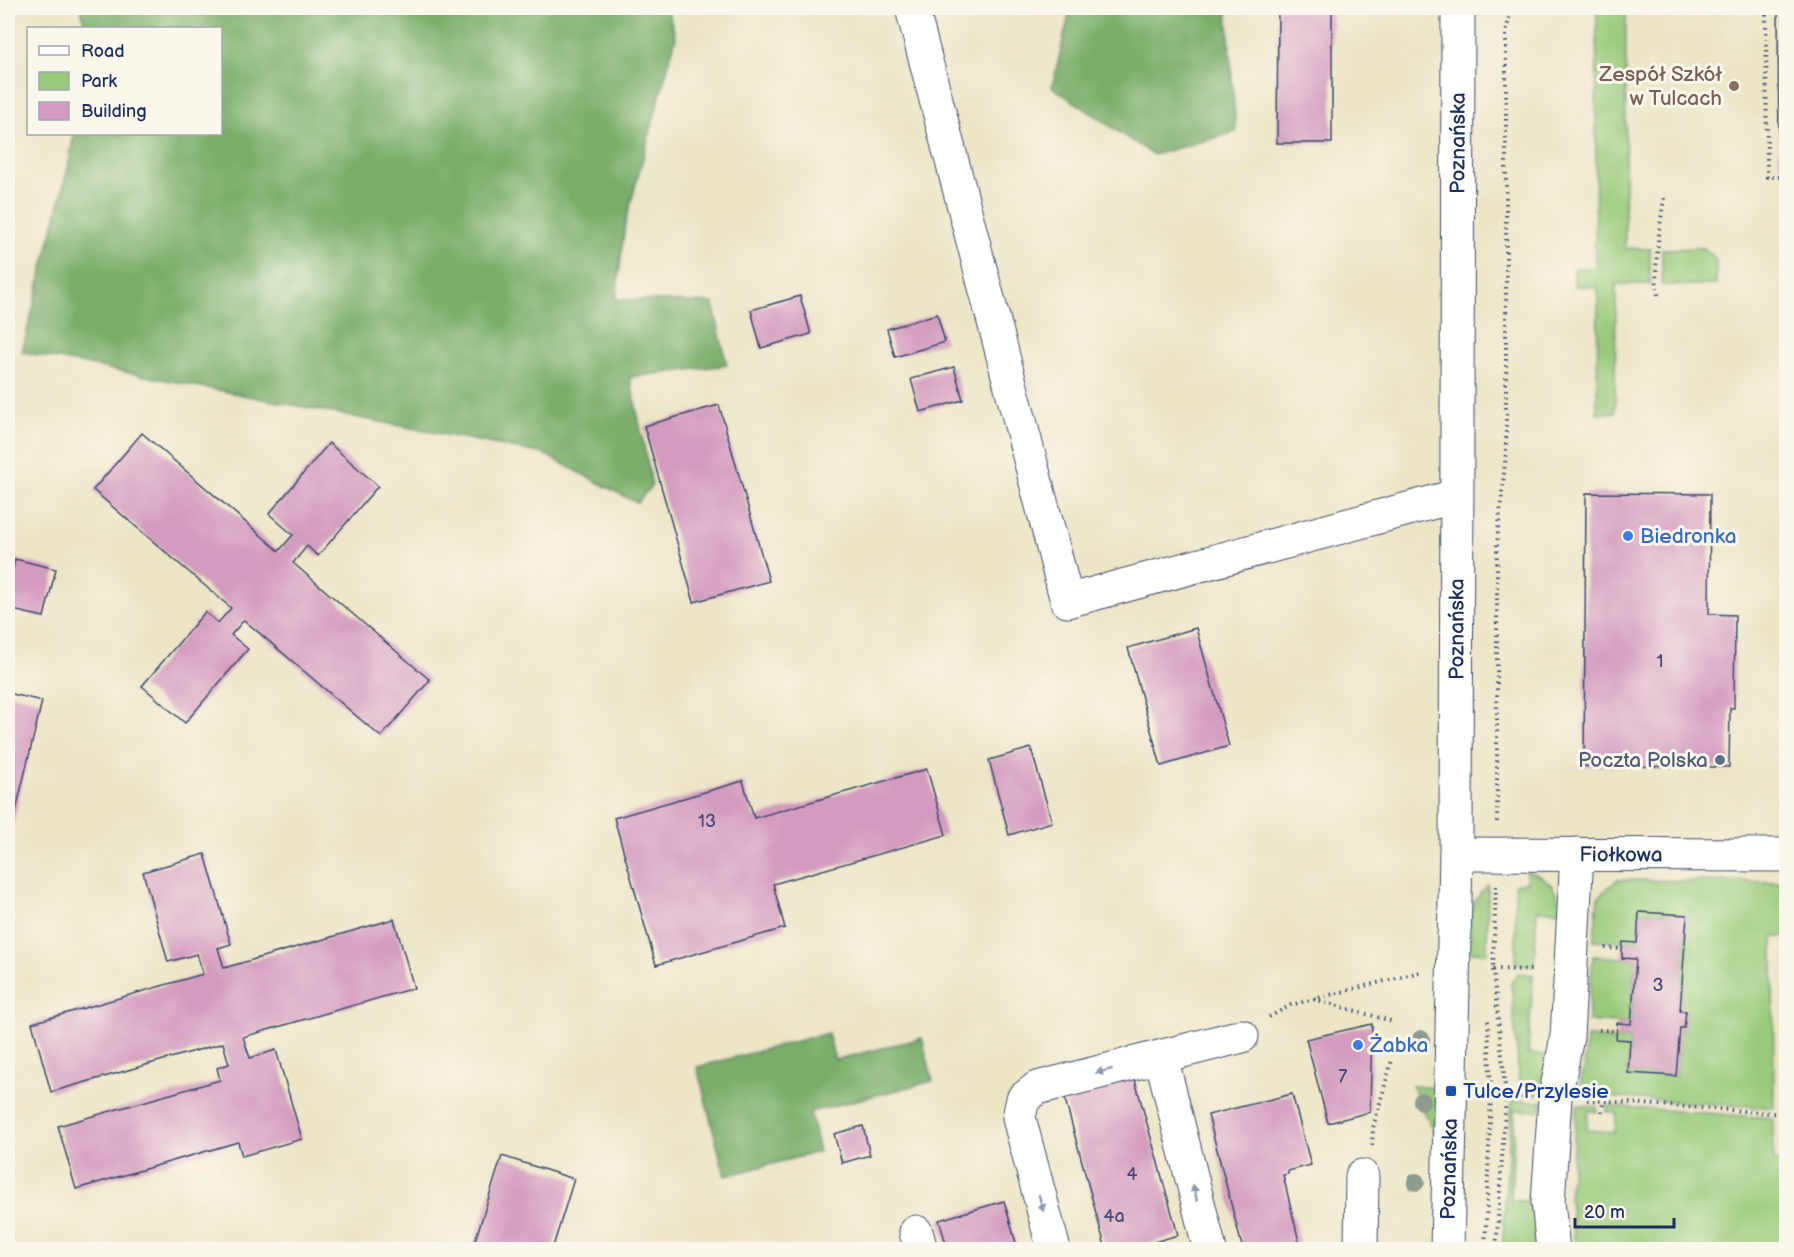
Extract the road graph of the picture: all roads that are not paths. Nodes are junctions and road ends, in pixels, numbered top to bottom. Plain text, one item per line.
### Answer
1 (912, 8) edge
2 (1458, 8) edge
3 (1456, 496) junction
4 (1456, 854) junction
5 (1577, 854) junction
6 (1786, 855) edge
7 (1242, 1036) road end
8 (1161, 1057) junction
9 (1362, 1176) road end
10 (1054, 1250) edge
11 (1210, 1250) edge
12 (1361, 1250) edge
13 (1446, 1250) edge
14 (1553, 1250) edge

1 - 3 street
2 - 3 street, Poznańska
3 - 4 street, Poznańska
4 - 5 street, Fiołkowa
4 - 13 street, Poznańska
5 - 6 street, Fiołkowa
5 - 14 street
7 - 8 street
8 -> 10 street
11 -> 8 street
9 - 12 street

